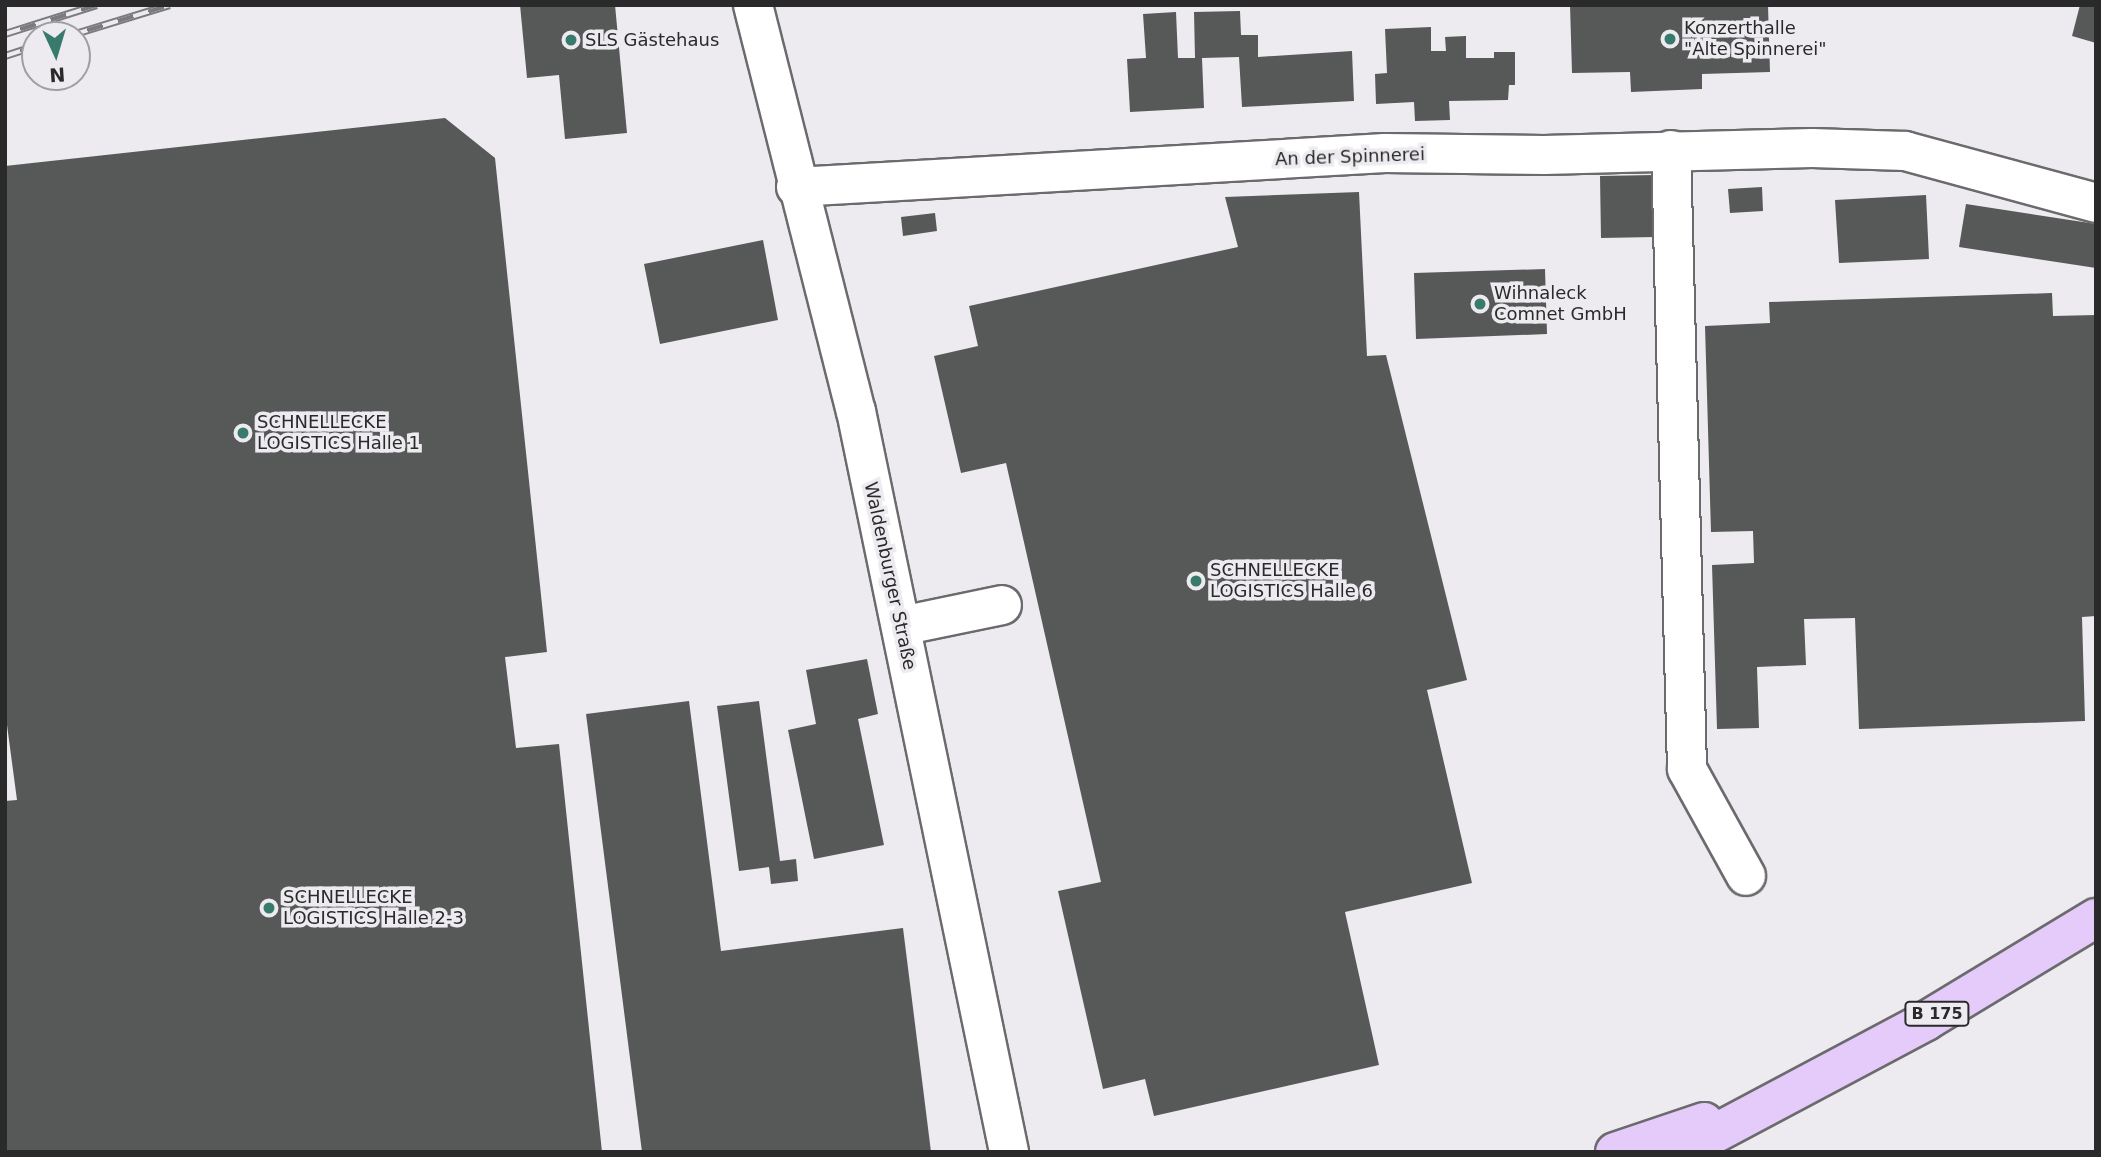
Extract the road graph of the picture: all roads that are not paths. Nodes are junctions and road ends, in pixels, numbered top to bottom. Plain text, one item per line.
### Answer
1 (753, 5) edge
2 (1671, 150) junction
3 (796, 187) junction
4 (2096, 203) edge
5 (1002, 605) dead end
6 (901, 626) junction
7 (1746, 876) dead end
8 (2096, 918) edge
9 (1772, 1099) junction
10 (1009, 1152) edge
11 (1615, 1152) edge
12 (1680, 1152) edge

1 - 3 street, Waldenburger Straße
2 - 3 street, An der Spinnerei
2 - 4 street, An der Spinnerei
2 - 7 street
3 - 6 street, Waldenburger Straße
5 - 6 street
6 - 10 street, Waldenburger Straße
8 - 9 main road, B 175
9 - 11 main road, B 175
9 - 12 main road, B 175

